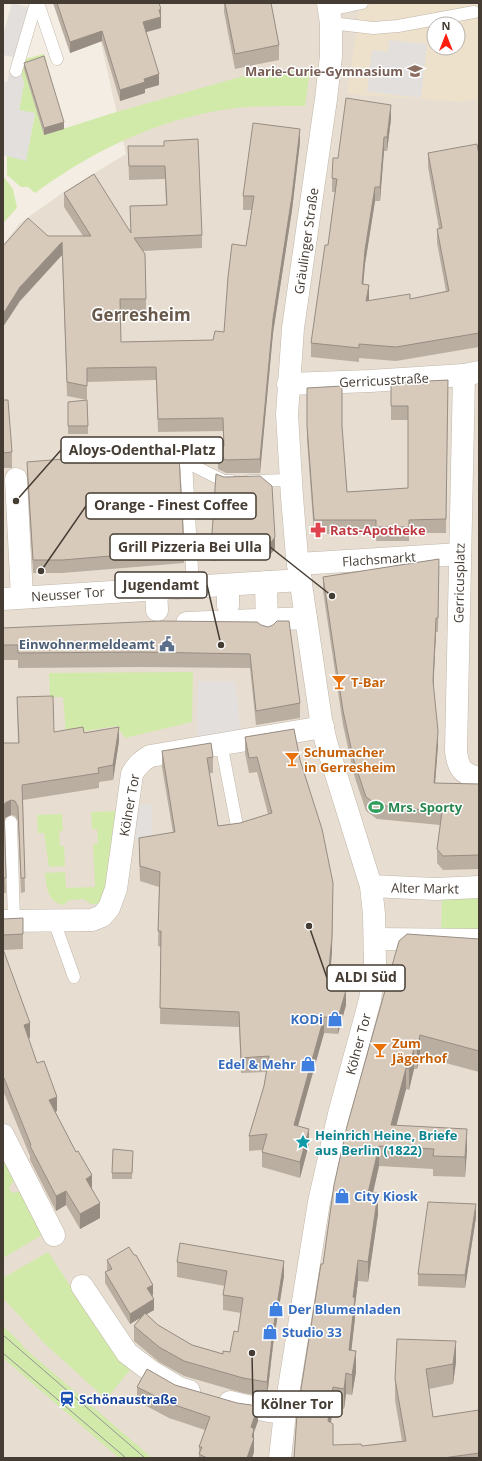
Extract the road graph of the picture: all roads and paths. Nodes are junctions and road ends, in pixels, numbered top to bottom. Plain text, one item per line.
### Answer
1 (37, 3) edge
2 (362, 3) edge
3 (329, 12) edge
4 (474, 12) dead end
5 (57, 59) dead end
6 (16, 71) dead end
7 (471, 373) edge
8 (288, 384) junction
9 (150, 461) edge
10 (186, 462) junction
11 (11, 475) edge
12 (291, 488) junction
13 (460, 554) junction
14 (300, 572) junction
15 (266, 582) junction
16 (193, 587) junction
17 (156, 589) junction
18 (12, 598) edge
19 (229, 610) junction
20 (306, 618) junction
21 (267, 624) junction
22 (323, 727) junction
23 (221, 743) junction
24 (479, 778) edge
25 (11, 822) dead end
26 (238, 831) edge
27 (372, 886) junction
28 (479, 888) edge
29 (8, 921) edge
30 (54, 921) junction
31 (375, 939) junction
32 (479, 940) edge
33 (74, 977) dead end
34 (3, 1135) edge
35 (54, 1235) dead end
36 (82, 1286) dead end
37 (285, 1413) junction
38 (280, 1458) edge

1 - 5 lane
1 - 6 lane
2 - 3 lane
3 - 4 lane
3 - 8 street, Gräulinger Straße
7 - 8 street, Gerricusstraße
7 - 13 street, Gerricusplatz
8 - 12 street, Gräulinger Straße
9 - 10 lane
10 - 12 lane
10 - 16 lane
11 - 18 street
12 - 14 street, Gräulinger Straße
13 - 14 street, Flachsmarkt
13 - 24 street, Gerricusplatz
14 - 15 street, Neusser Tor
14 - 20 street, Kölner Tor
15 - 19 street, Neusser Tor
15 - 21 street
16 - 17 street, Neusser Tor
16 - 19 street, Neusser Tor
17 - 18 street, Neusser Tor
17 - 19 street, Neusser Tor
19 - 21 street, Neusser Tor
20 - 21 street, Neusser Tor
20 - 22 street, Kölner Tor
22 - 23 street, Kölner Tor
22 - 27 street, Kölner Tor
23 - 26 lane
23 - 30 street, Kölner Tor
25 - 29 lane
27 - 28 street, Alter Markt
27 - 31 street, Kölner Tor
29 - 30 street
30 - 33 lane
31 - 32 street
31 - 37 street, Kölner Tor
34 - 35 street
36 - 37 street
37 - 38 street, Kölner Tor

